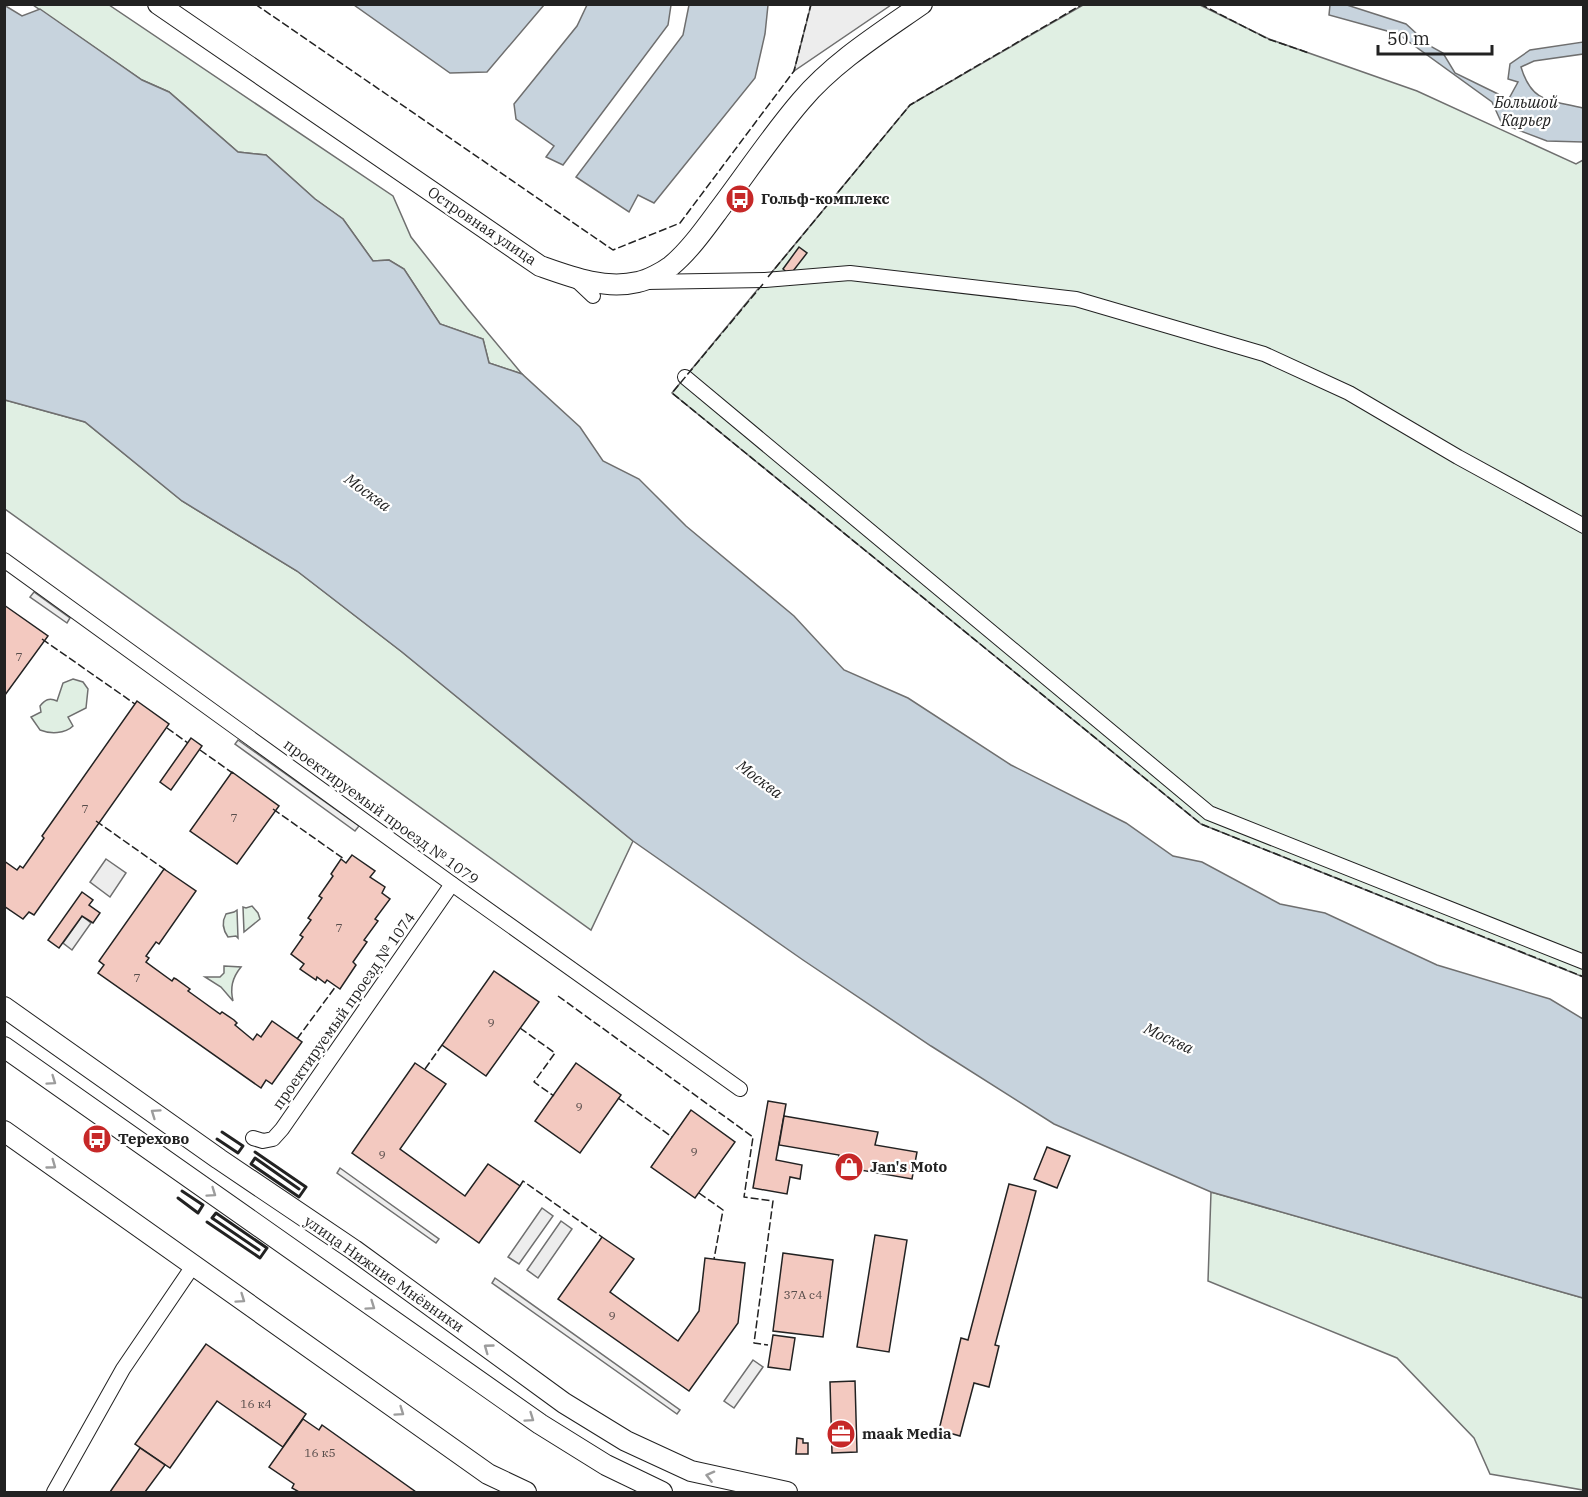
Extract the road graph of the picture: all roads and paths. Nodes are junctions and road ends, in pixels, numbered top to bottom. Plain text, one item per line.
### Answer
1 (158, 4) edge
2 (922, 4) edge
3 (572, 277) junction
4 (639, 282) junction
5 (593, 296) dead end
6 (685, 377) dead end
7 (1584, 526) edge
8 (4, 560) edge
9 (452, 884) junction
10 (1584, 962) edge
11 (4, 1007) edge
12 (4, 1047) edge
13 (740, 1089) dead end
14 (4, 1131) edge
15 (253, 1138) dead end
16 (193, 1266) junction
17 (54, 1492) edge
18 (526, 1492) edge
19 (662, 1492) edge
20 (787, 1492) edge

1 - 3 main road, Островная улица
2 - 4 main road, Островная улица
3 - 4 main road, Островная улица
3 - 5 street
4 - 7 street
6 - 10 street
8 - 9 street, проектируемый проезд № 1079
9 - 13 street, проектируемый проезд № 1079
9 - 15 street, проектируемый проезд № 1074
20 -> 11 main road, улица Нижние Мнёвники
12 -> 19 main road
14 -> 16 main road
16 - 17 street
16 -> 18 main road

